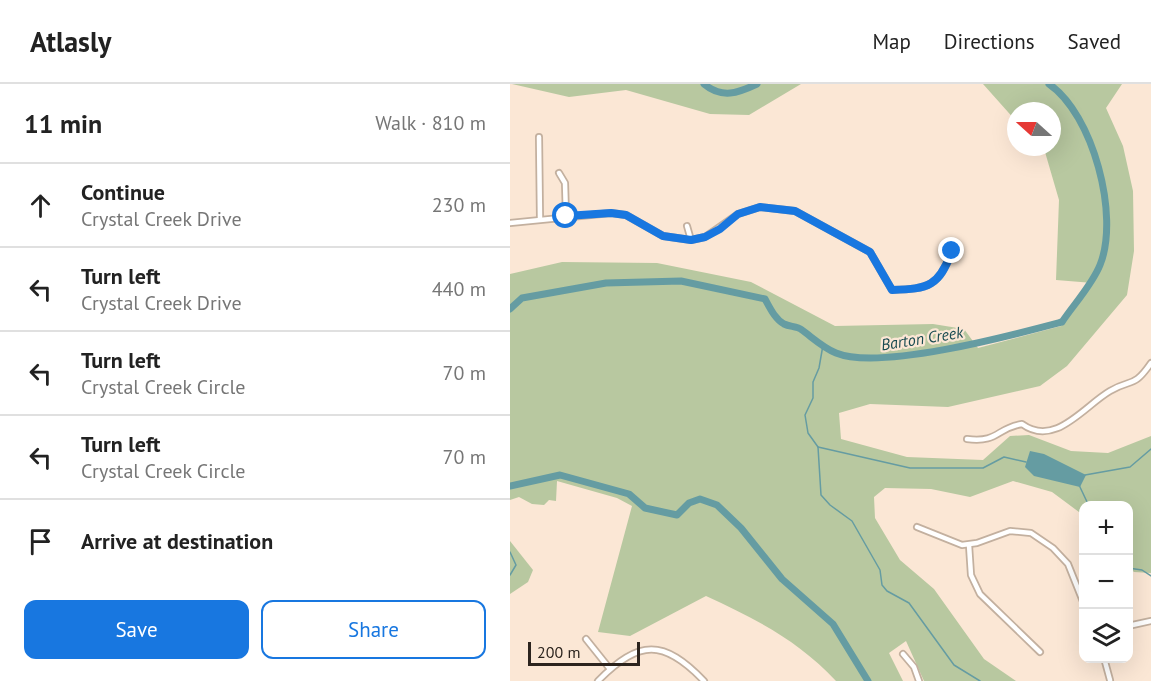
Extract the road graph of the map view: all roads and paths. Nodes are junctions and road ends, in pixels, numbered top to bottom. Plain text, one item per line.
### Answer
1 (539, 137) dead end
2 (559, 173) dead end
3 (566, 216) junction
4 (540, 219) junction
5 (510, 223) edge
6 (687, 226) dead end
7 (691, 240) junction
8 (952, 251) dead end
9 (1151, 363) edge
10 (967, 439) dead end
11 (917, 527) dead end
12 (969, 545) junction
13 (1079, 593) edge
14 (1151, 621) edge
15 (1133, 625) edge
16 (586, 639) dead end
17 (1040, 652) dead end
18 (903, 654) dead end
19 (1105, 663) edge
20 (610, 669) junction
21 (1110, 680) edge
22 (598, 681) edge
23 (704, 681) edge
24 (919, 681) edge

1 - 4 street
2 - 3 street
3 - 4 street
3 - 7 street
4 - 5 street
6 - 7 street
7 - 8 street
9 - 10 street
11 - 12 street
12 - 13 street
12 - 17 street
14 - 15 street
16 - 20 street
18 - 24 street
19 - 21 street
20 - 22 street
20 - 23 street

